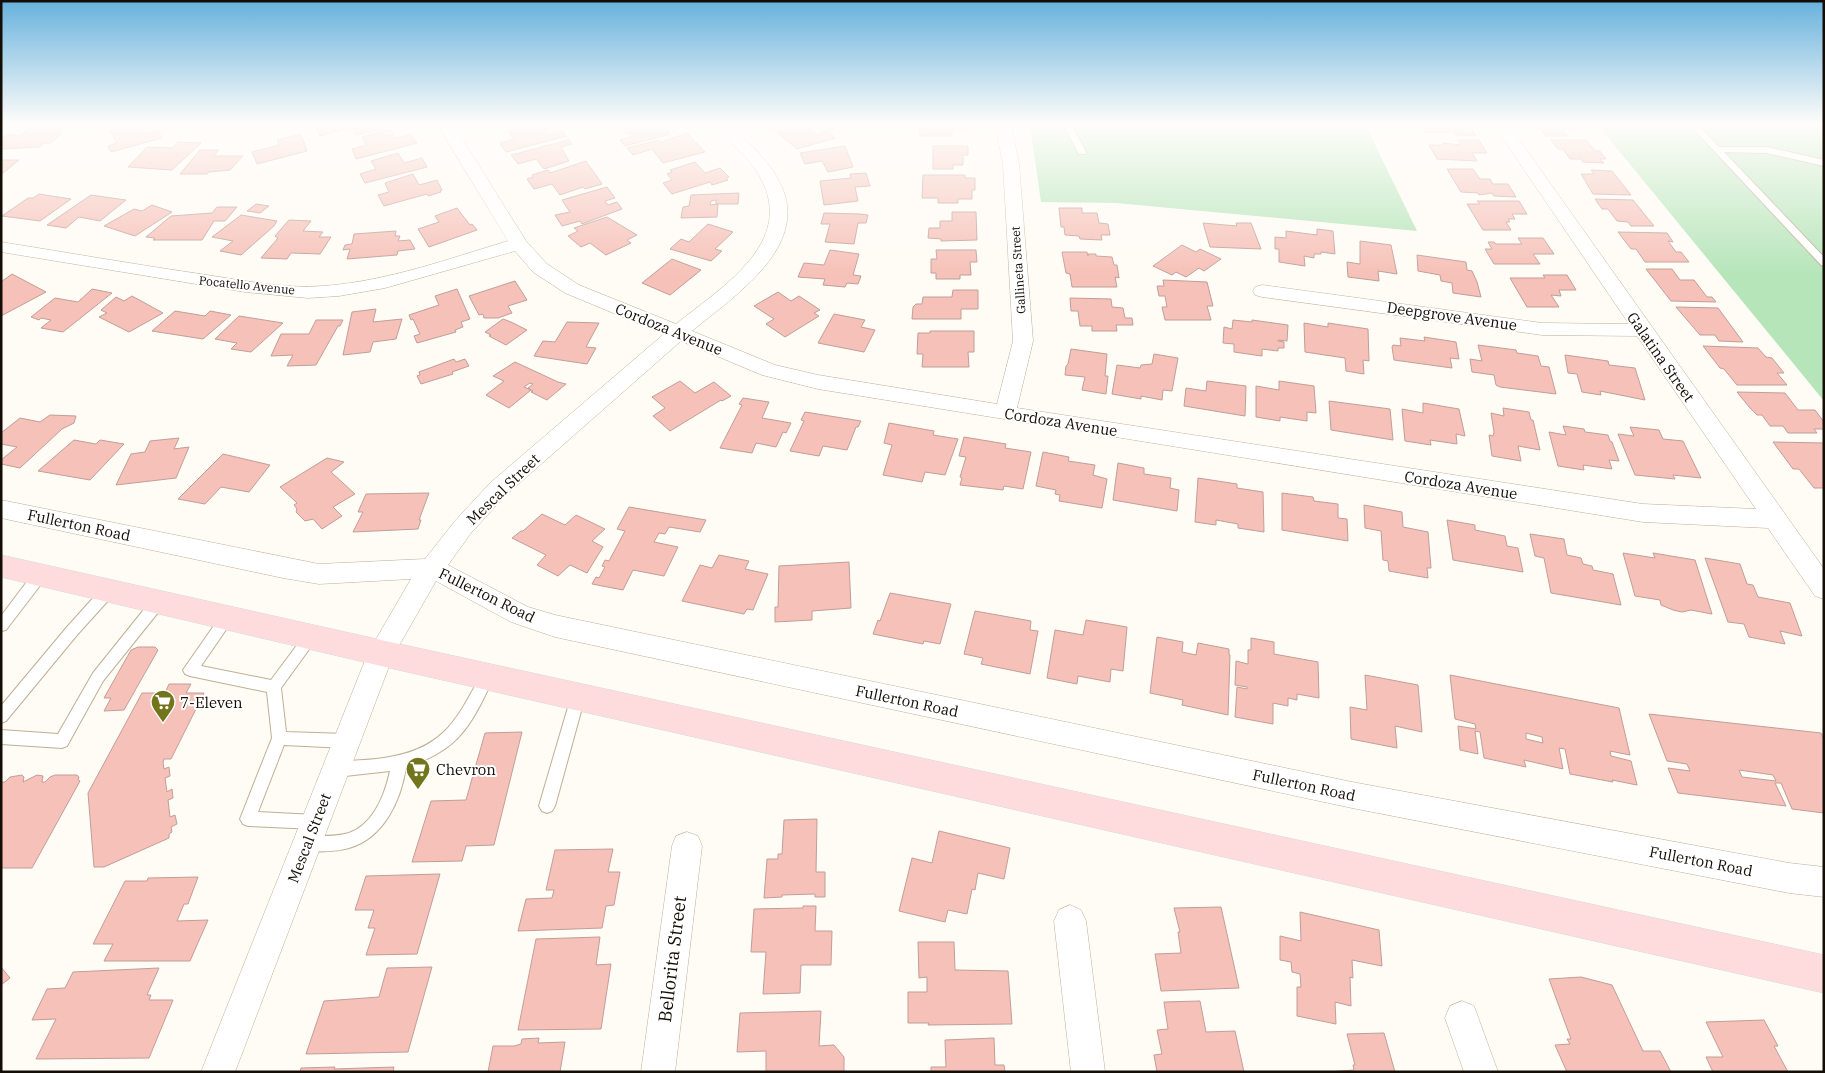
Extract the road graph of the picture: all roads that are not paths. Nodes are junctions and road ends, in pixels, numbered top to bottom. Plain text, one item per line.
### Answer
1 (475, 174) edge
2 (767, 174) edge
3 (1012, 174) edge
4 (1535, 174) edge
5 (1740, 174) edge
6 (518, 244) junction
7 (1, 247) edge
8 (1824, 263) edge
9 (1262, 290) dead end
10 (1642, 330) junction
11 (678, 333) junction
12 (1005, 414) junction
13 (1, 509) edge
14 (1774, 519) junction
15 (1, 566) edge
16 (433, 568) junction
17 (40, 575) junction
18 (109, 590) junction
19 (1824, 590) edge
20 (159, 601) junction
21 (227, 618) junction
22 (1, 626) edge
23 (311, 637) junction
24 (381, 653) junction
25 (487, 677) junction
26 (274, 687) junction
27 (578, 697) junction
28 (1, 718) edge
29 (1, 737) edge
30 (279, 738) junction
31 (347, 741) junction
32 (399, 762) junction
33 (336, 770) junction
34 (547, 806) dead end
35 (311, 833) junction
36 (686, 846) dead end
37 (1824, 882) edge
38 (1070, 921) dead end
39 (1824, 974) edge
40 (1462, 1018) dead end
41 (218, 1072) edge
42 (658, 1072) edge
43 (1088, 1072) edge
44 (1481, 1072) edge

1 - 6 street, Cordoza Avenue
2 - 11 street, Mescal Street
3 - 12 street, Gallineta Street
4 - 10 street, Galatina Street
5 - 8 lane
6 - 7 street, Pocatello Avenue
6 - 11 street, Cordoza Avenue
9 - 10 street, Deepgrove Avenue
10 - 14 street, Galatina Street
11 - 12 street, Cordoza Avenue
11 - 16 street, Mescal Street
12 - 14 street, Cordoza Avenue
13 - 16 street, Fullerton Road
14 - 19 street, Galatina Street
15 - 17 main road
16 - 24 street, Mescal Street
16 - 37 street, Fullerton Road
17 - 18 main road
17 - 22 lane
18 - 20 main road
18 - 28 lane
20 - 21 main road
20 - 29 lane
21 - 23 main road
21 - 26 lane
23 - 24 main road
23 - 26 lane
24 - 25 main road
24 - 31 street, Mescal Street
25 - 27 main road
25 - 32 lane
26 - 30 lane
27 - 34 lane
27 - 39 main road
30 - 31 lane
30 - 35 lane
31 - 33 street, Mescal Street
32 - 33 lane
32 - 35 lane
33 - 35 street, Mescal Street
35 - 41 street, Mescal Street
36 - 42 street, Bellorita Street
38 - 43 street
40 - 44 street

